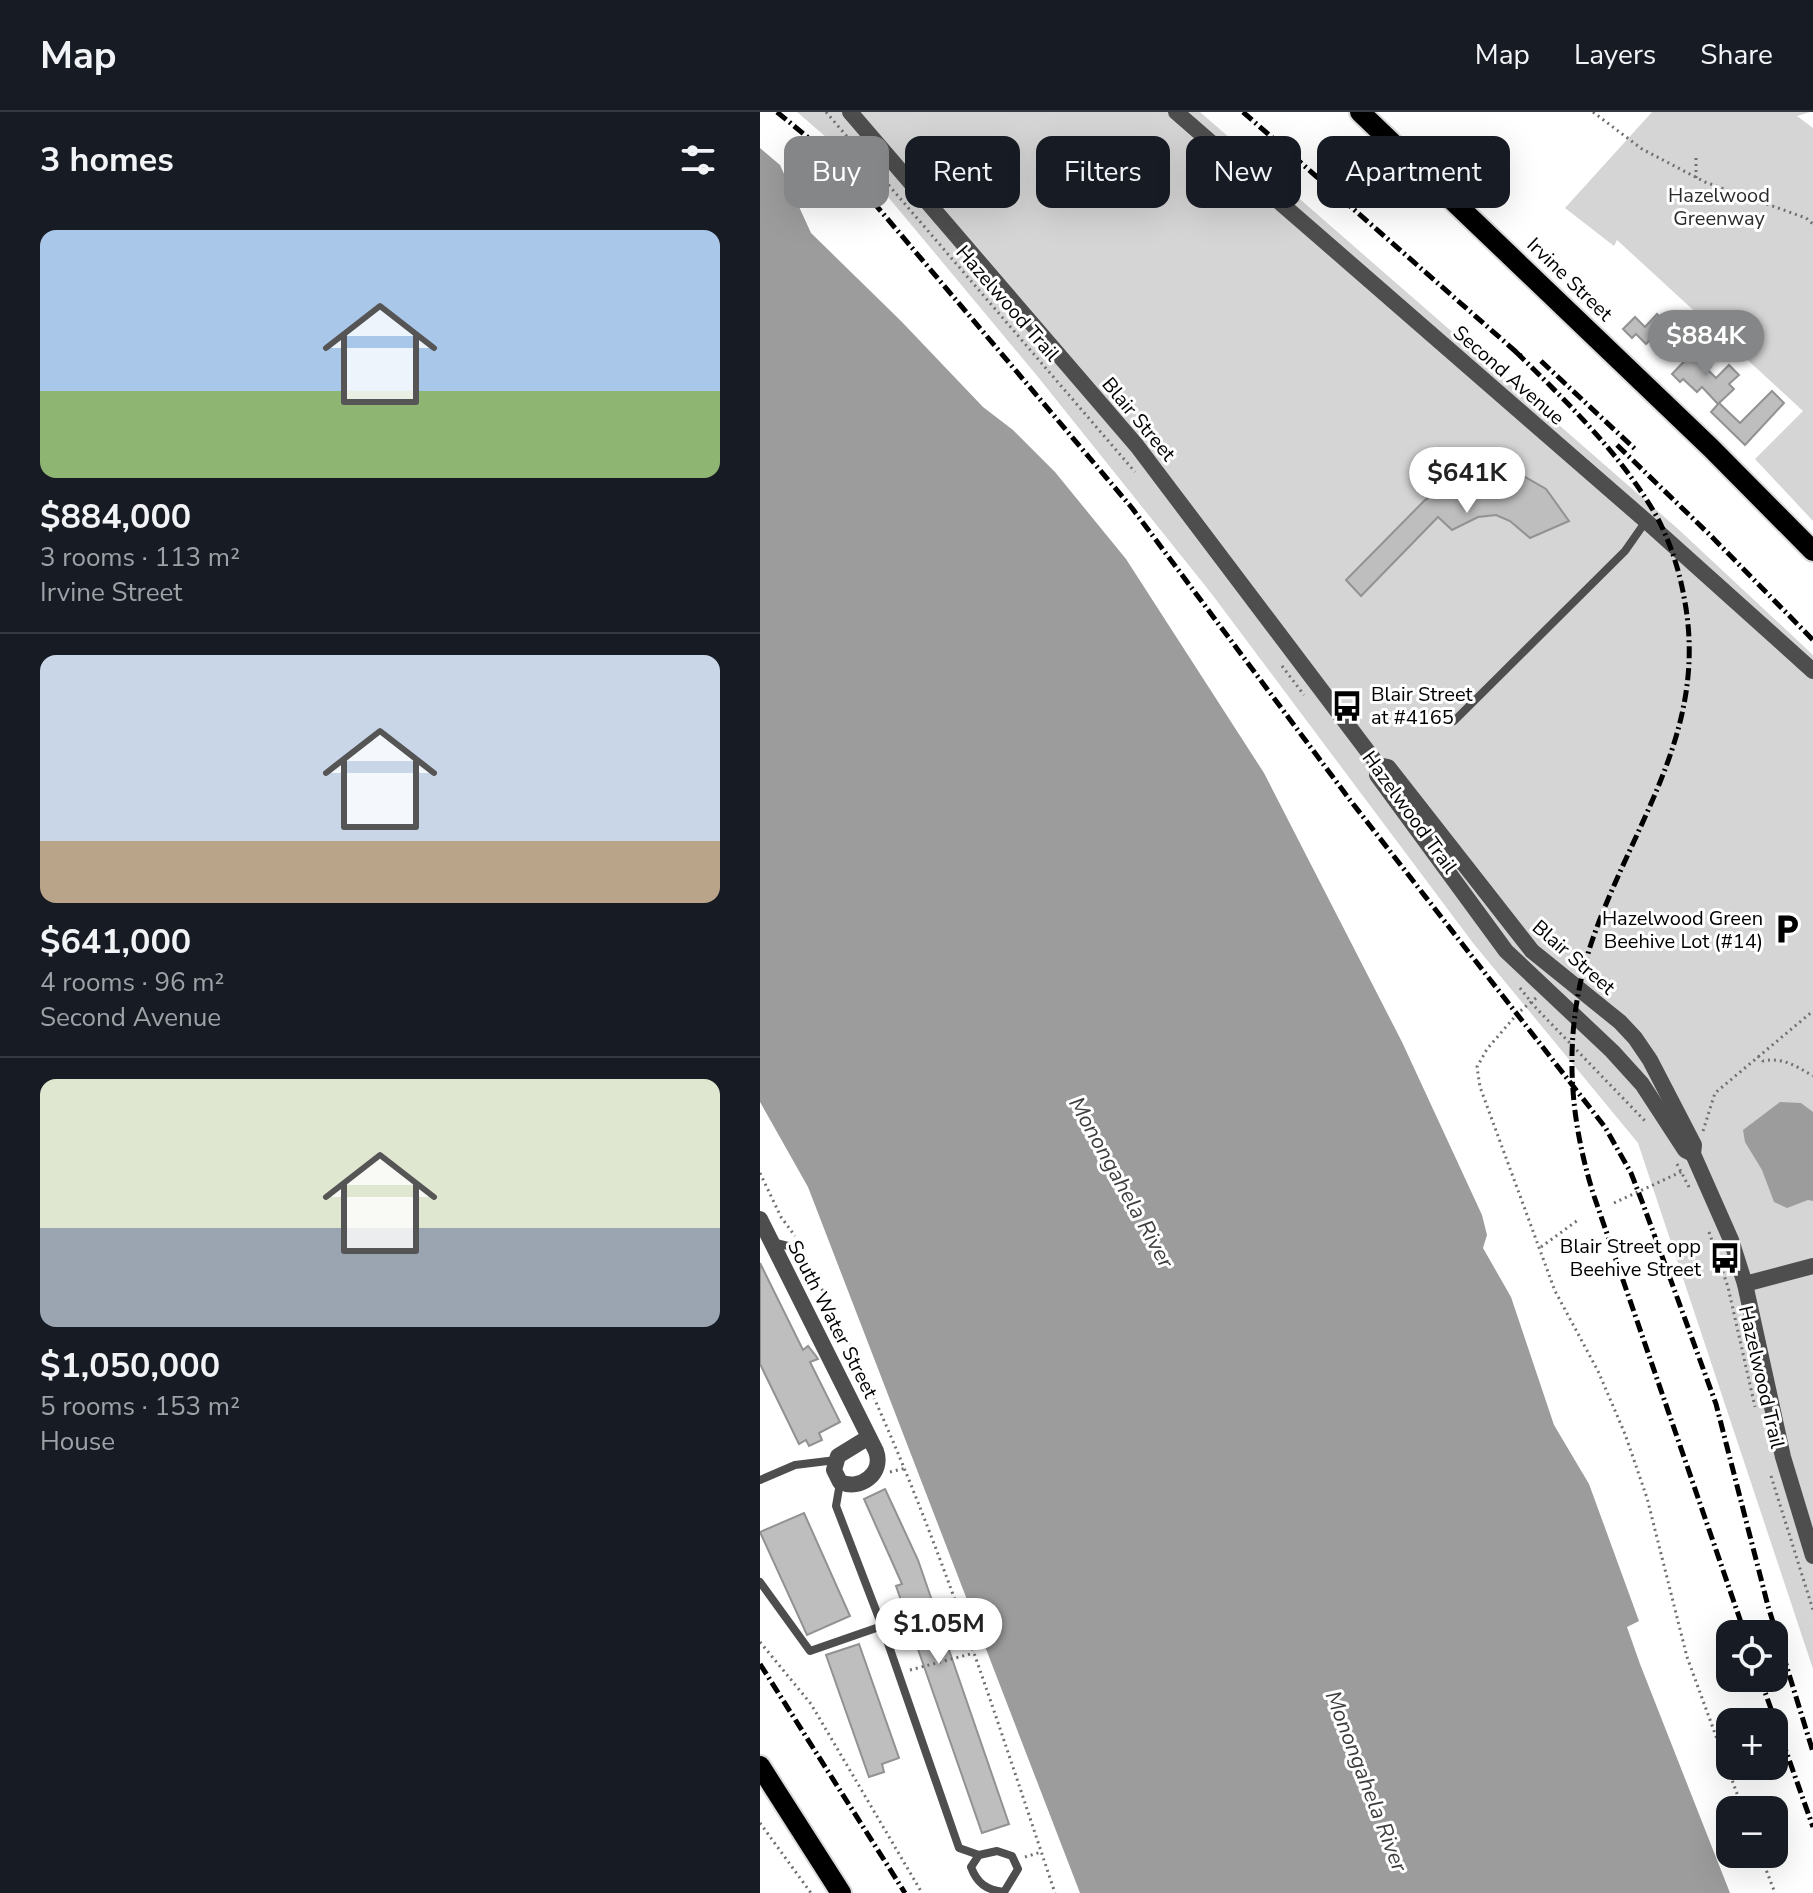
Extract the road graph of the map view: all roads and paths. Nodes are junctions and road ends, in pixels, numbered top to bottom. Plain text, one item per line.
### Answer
1 (826, 112) edge
2 (850, 112) edge
3 (1176, 112) edge
4 (1360, 112) edge
5 (1593, 112) edge
6 (1696, 158) dead end
7 (1696, 178) junction
8 (1813, 224) edge
9 (1138, 475) dead end
10 (1646, 521) junction
11 (1813, 551) edge
12 (1276, 658) dead end
13 (1813, 671) edge
14 (1312, 704) dead end
15 (1454, 721) dead end
16 (1378, 765) junction
17 (1517, 983) dead end
18 (1543, 989) junction
19 (1532, 1003) junction
20 (1813, 1011) edge
21 (1758, 1056) junction
22 (1813, 1076) edge
23 (1653, 1129) dead end
24 (1697, 1153) junction
25 (1674, 1160) dead end
26 (1681, 1172) junction
27 (760, 1173) edge
28 (1692, 1193) dead end
29 (1614, 1203) dead end
30 (1578, 1220) dead end
31 (760, 1221) edge
32 (1709, 1233) dead end
33 (771, 1241) junction
34 (1541, 1247) junction
35 (800, 1249) junction
36 (1813, 1266) edge
37 (1745, 1284) junction
38 (1758, 1420) dead end
39 (869, 1437) junction
40 (836, 1459) junction
41 (1769, 1467) dead end
42 (760, 1480) edge
43 (840, 1482) junction
44 (1813, 1556) edge
45 (760, 1582) edge
46 (1813, 1610) edge
47 (882, 1626) junction
48 (760, 1642) edge
49 (974, 1653) junction
50 (898, 1674) junction
51 (760, 1766) edge
52 (1738, 1796) edge
53 (760, 1823) edge
54 (1041, 1852) junction
55 (979, 1855) junction
56 (1014, 1860) junction
57 (1765, 1868) edge
58 (811, 1893) edge
59 (841, 1893) edge
60 (922, 1893) edge
61 (1055, 1893) edge
62 (1775, 1893) edge

1 - 9 path, Hazelwood Trail
2 - 16 street, Blair Street
3 - 10 street, Second Avenue
4 - 11 main road, Irvine Street
5 - 7 path
6 - 7 path
7 - 8 path
10 - 13 street, Second Avenue
10 - 15 lane
12 - 14 path
16 - 18 street, Blair Street
16 - 24 street, Blair Street
17 - 19 path
18 - 19 path
18 - 24 street, Blair Street
19 - 23 path
19 - 34 path
20 - 21 path
21 - 22 path
21 - 24 path
24 - 26 path
24 - 37 street, Blair Street
25 - 26 path
26 - 28 path
26 - 29 path
27 - 35 path
30 - 34 path
31 - 33 street, South Water Street
32 - 38 path, Hazelwood Trail
33 - 35 lane
33 - 39 street, South Water Street
34 - 52 path
35 - 49 path
36 - 37 street
37 - 44 street, Blair Street
39 - 40 street
39 - 43 street, South Water Street
40 - 42 lane
40 - 43 street
41 - 46 path, Hazelwood Trail
43 - 47 lane
45 - 47 lane
47 - 50 lane
48 - 60 path
49 - 50 path
49 - 54 path
50 - 55 lane
51 - 59 main road
53 - 58 path
54 - 56 path
54 - 61 path
55 - 56 lane
55 - 56 lane
57 - 62 path

